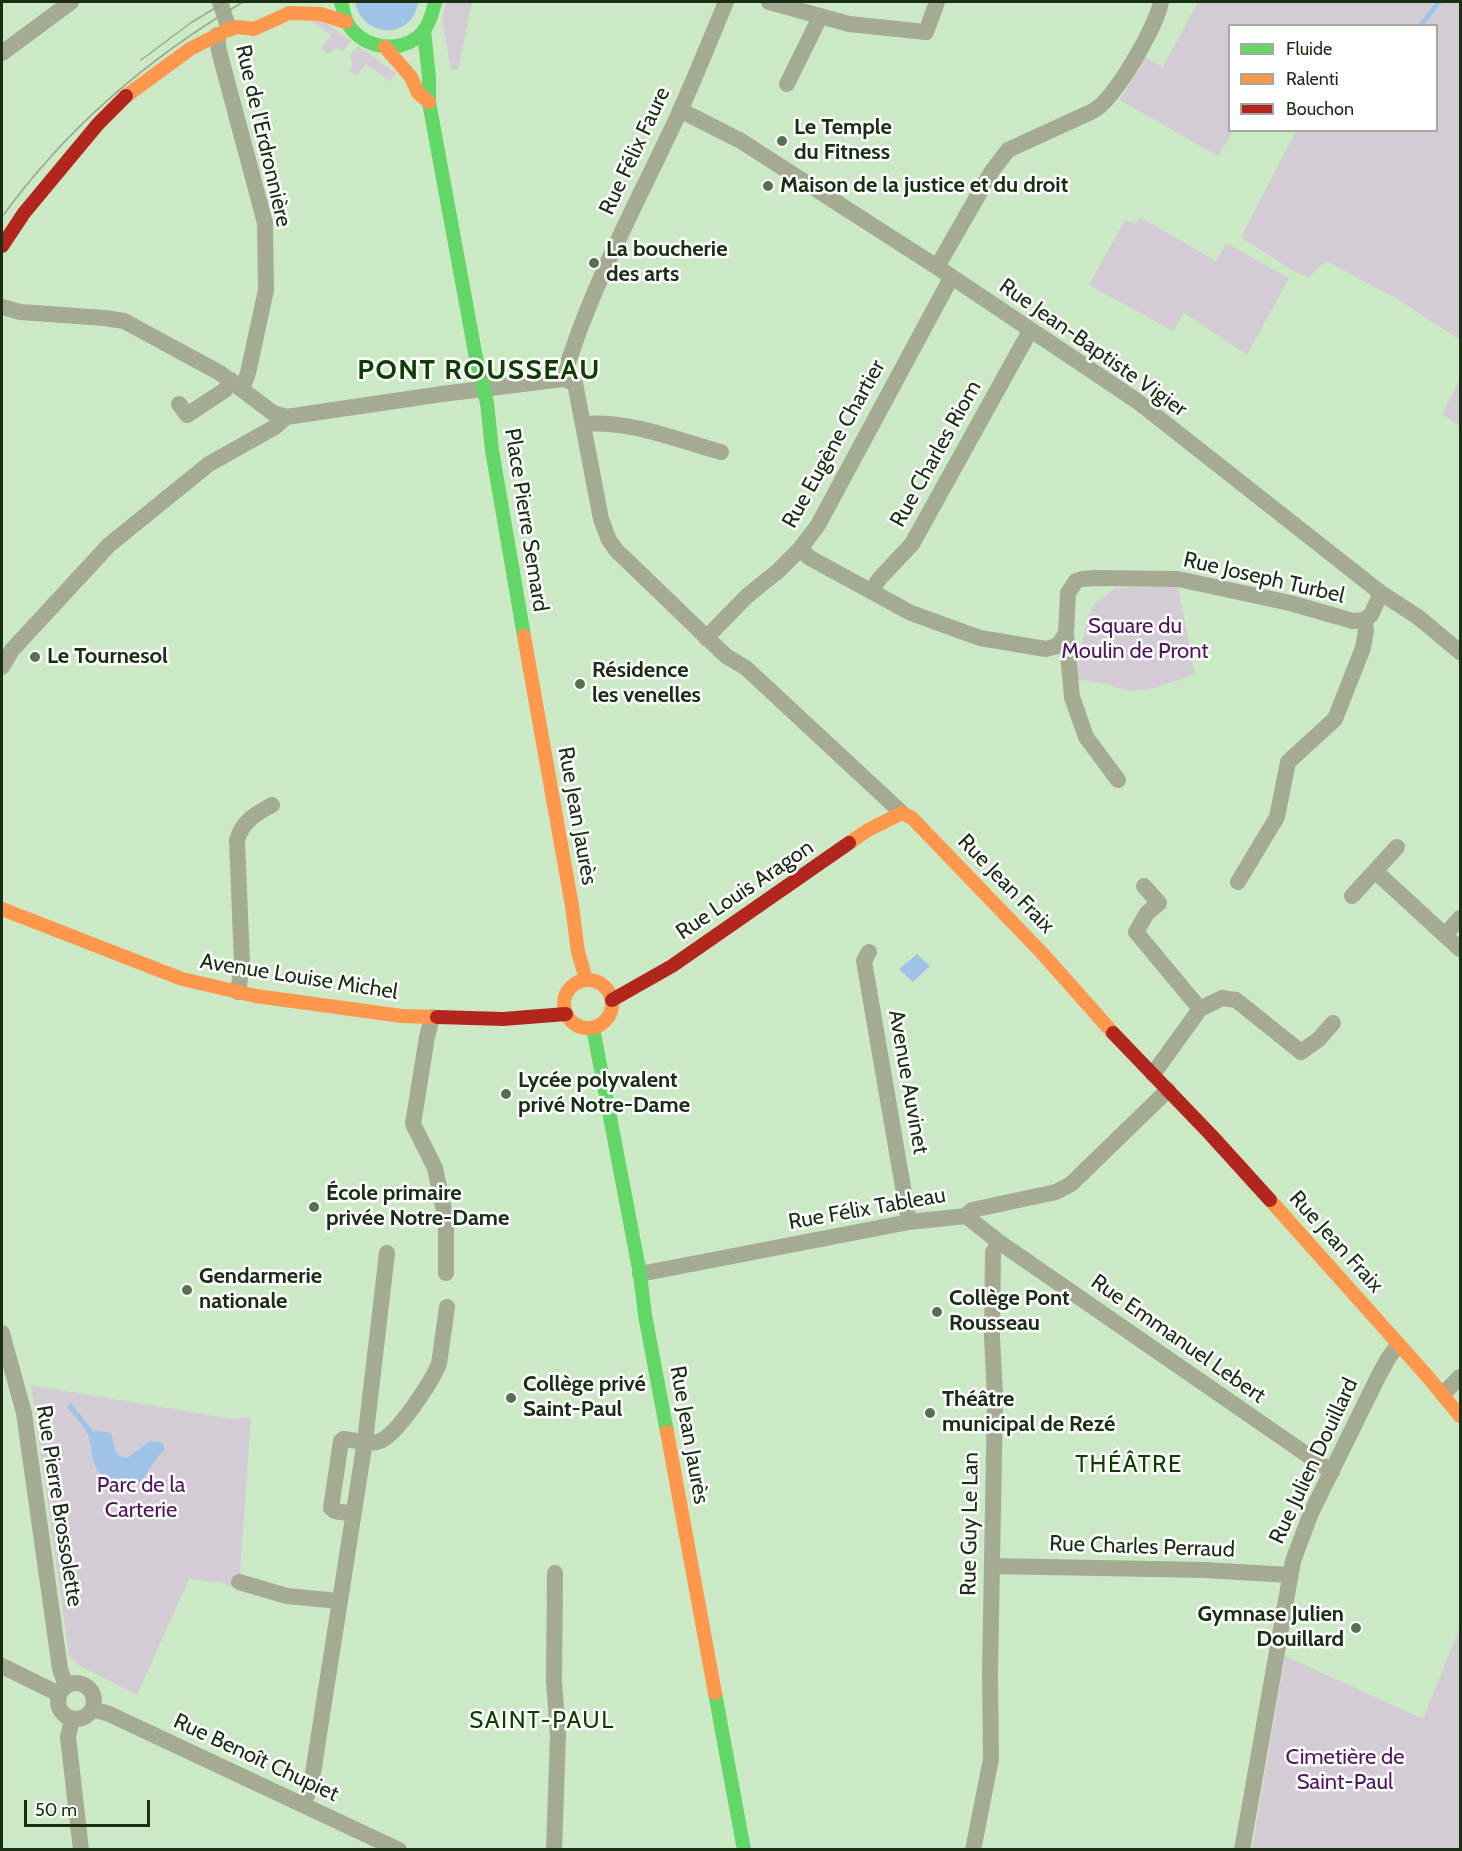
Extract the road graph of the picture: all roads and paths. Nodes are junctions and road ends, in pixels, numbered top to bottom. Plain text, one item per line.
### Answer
1 (71, 2) edge
2 (220, 2) edge
3 (341, 2) edge
4 (435, 2) edge
5 (726, 2) edge
6 (769, 2) edge
7 (937, 2) edge
8 (1161, 2) edge
9 (249, 15) dead end
10 (820, 17) junction
11 (346, 22) junction
12 (228, 30) junction
13 (424, 31) junction
14 (385, 47) junction
15 (2, 53) edge
16 (787, 84) dead end
17 (429, 102) junction
18 (680, 110) junction
19 (2, 246) edge
20 (936, 267) junction
21 (951, 278) junction
22 (2, 307) edge
23 (1030, 331) junction
24 (562, 379) junction
25 (237, 384) junction
26 (483, 389) junction
27 (179, 404) dead end
28 (286, 417) junction
29 (584, 424) junction
30 (721, 452) dead end
31 (800, 549) junction
32 (871, 591) junction
33 (1381, 593) junction
34 (1364, 620) junction
35 (1066, 633) junction
36 (706, 638) junction
37 (7, 652) edge
38 (1461, 652) edge
39 (528, 659) joint
40 (2, 667) edge
41 (1118, 780) dead end
42 (272, 805) dead end
43 (902, 813) junction
44 (1397, 847) dead end
45 (1375, 871) junction
46 (1238, 882) dead end
47 (1144, 886) dead end
48 (1352, 896) dead end
49 (2, 909) edge
50 (1461, 918) edge
51 (1445, 935) junction
52 (1461, 949) edge
53 (869, 952) dead end
54 (586, 979) junction
55 (238, 992) junction
56 (612, 1000) junction
57 (1200, 1009) junction
58 (566, 1014) junction
59 (432, 1017) junction
60 (1333, 1023) dead end
61 (592, 1028) junction
62 (1153, 1074) junction
63 (1168, 1090) junction
64 (966, 1216) junction
65 (909, 1222) junction
66 (999, 1242) junction
67 (387, 1253) dead end
68 (446, 1273) dead end
69 (640, 1274) junction
70 (447, 1306) dead end
71 (2, 1333) edge
72 (1398, 1345) junction
73 (1461, 1377) edge
74 (1443, 1394) junction
75 (1461, 1416) edge
76 (365, 1441) junction
77 (1332, 1472) junction
78 (353, 1514) junction
79 (992, 1566) junction
80 (555, 1573) dead end
81 (1290, 1575) junction
82 (239, 1582) dead end
83 (339, 1601) junction
84 (2, 1666) edge
85 (62, 1690) junction
86 (93, 1710) junction
87 (72, 1719) junction
88 (304, 1804) junction
89 (81, 1850) edge
90 (399, 1850) edge
91 (554, 1850) edge
92 (744, 1850) edge
93 (973, 1850) edge
94 (1242, 1850) edge

1 - 15 street
2 - 12 street, Rue de l'Erdronnière
3 - 11 street
4 - 13 street
5 - 18 street, Rue Félix Faure
6 - 10 street
7 - 10 street
8 - 20 street
9 - 12 street
10 - 16 street
11 - 12 street
11 - 14 street
12 - 19 street
12 - 25 street, Rue de l'Erdronnière
13 - 14 street
13 - 17 street, Place Pierre Semard
14 - 17 street
17 - 26 street, Place Pierre Semard
18 - 20 street, Rue Jean-Baptiste Vigier
18 - 24 street, Rue Félix Faure
20 - 21 street, Rue Jean-Baptiste Vigier
21 - 23 street, Rue Jean-Baptiste Vigier
21 - 31 street, Rue Eugène Chartier
22 - 25 street
23 - 32 street, Rue Charles Riom
23 - 33 street, Rue Jean-Baptiste Vigier
24 - 26 street
24 - 29 street, Rue Jean Fraix
25 - 27 street
25 - 28 street
26 - 28 street
26 - 39 street, Place Pierre Semard
28 - 37 street
29 - 30 street
29 - 36 street, Rue Jean Fraix
31 - 32 street
31 - 36 street, Rue Eugène Chartier
32 - 35 street
33 - 34 street, Rue Joseph Turbel
33 - 38 street, Rue Jean-Baptiste Vigier
34 - 35 street, Rue Joseph Turbel
34 - 46 street
35 - 41 street, Rue Joseph Turbel
36 - 43 street, Rue Jean Fraix
37 - 40 street
39 - 54 street, Rue Jean Jaurès
42 - 55 street
43 - 56 street, Rue Louis Aragon
43 - 62 street, Rue Jean Fraix
44 - 45 street
45 - 48 street
45 - 51 street
47 - 57 street
49 - 55 street, Avenue Louise Michel
50 - 51 street
51 - 52 street
53 - 65 street, Avenue Auvinet
54 - 56 street
54 - 58 street
55 - 59 street, Avenue Louise Michel
56 - 61 street
57 - 60 street
57 - 62 street
58 - 59 street, Avenue Louise Michel
58 - 61 street
59 - 68 street
61 - 69 street, Rue Jean Jaurès
62 - 63 street, Rue Jean Fraix
63 - 64 street, Rue Félix Tableau
63 - 72 street, Rue Jean Fraix
64 - 65 street, Rue Félix Tableau
64 - 66 street
65 - 69 street, Rue Félix Tableau
66 - 77 street, Rue Emmanuel Lebert
66 - 79 street, Rue Guy Le Lan
67 - 76 street
69 - 92 street, Rue Jean Jaurès
70 - 76 street
71 - 85 street, Rue Pierre Brossolette
72 - 74 street, Rue Jean Fraix
72 - 77 street, Rue Julien Douillard
73 - 74 street
74 - 75 street, Rue Jean Fraix
76 - 78 street
76 - 78 street
77 - 81 street, Rue Julien Douillard
78 - 83 street
79 - 81 street, Rue Charles Perraud
79 - 93 street, Rue Guy Le Lan
80 - 91 street
81 - 94 street, Rue Julien Douillard
82 - 83 street
83 - 88 street
84 - 85 street
85 - 86 street
85 - 87 street
86 - 87 street
86 - 88 street, Rue Benoît Chupiet
87 - 89 street
88 - 90 street, Rue Benoît Chupiet

